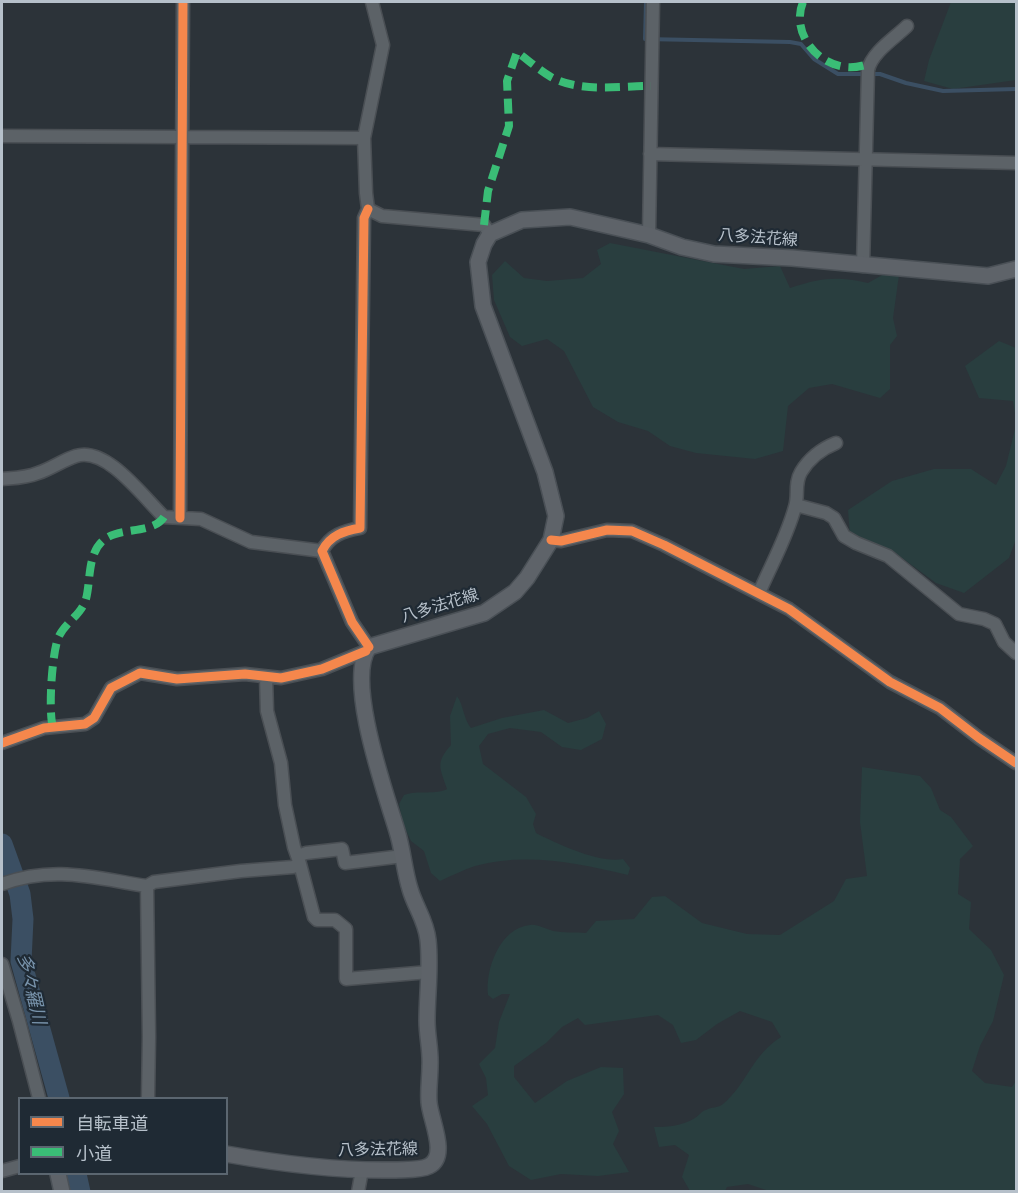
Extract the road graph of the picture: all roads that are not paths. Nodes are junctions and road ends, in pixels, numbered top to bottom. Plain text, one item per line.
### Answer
1 (183, 2) edge
2 (372, 2) edge
3 (653, 2) edge
4 (907, 26) dead end
5 (2, 136) edge
6 (182, 138) junction
7 (364, 138) junction
8 (650, 154) junction
9 (865, 159) junction
10 (1017, 162) edge
11 (368, 209) junction
12 (490, 234) junction
13 (649, 235) junction
14 (863, 266) junction
15 (1017, 269) edge
16 (836, 443) dead end
17 (2, 479) edge
18 (796, 505) junction
19 (180, 518) junction
20 (551, 540) junction
21 (322, 551) junction
22 (759, 593) junction
23 (368, 649) junction
24 (1017, 652) edge
25 (266, 677) junction
26 (2, 743) edge
27 (1017, 763) edge
28 (403, 856) junction
29 (299, 860) junction
30 (3, 883) edge
31 (147, 886) junction
32 (2, 964) edge
33 (429, 972) junction
34 (39, 1097) edge
35 (148, 1097) edge
36 (228, 1154) edge
37 (18, 1167) edge
38 (362, 1170) junction
39 (2, 1171) edge
40 (58, 1175) edge
41 (62, 1191) edge
42 (358, 1191) edge

1 - 6 street
2 - 7 street
3 - 8 street
4 - 9 street
5 - 6 street
6 - 7 street
6 - 19 street
7 - 11 street
8 - 9 street
8 - 13 street
9 - 10 street
9 - 14 street
11 - 12 street
11 - 21 street
12 - 13 main road, 八多法花線
12 - 20 main road, 八多法花線
13 - 14 main road, 八多法花線
14 - 15 main road, 八多法花線
16 - 18 street
17 - 19 street
18 - 22 street
18 - 24 street
19 - 21 street
20 - 22 street
20 - 23 main road, 八多法花線
21 - 23 street
22 - 27 street
23 - 25 street
23 - 28 main road, 八多法花線
25 - 26 street
25 - 29 street
28 - 29 street
28 - 33 main road, 八多法花線
29 - 31 street
29 - 33 street
30 - 31 street
31 - 35 street
32 - 34 street
33 - 38 main road, 八多法花線
36 - 38 main road, 八多法花線
37 - 39 street
38 - 42 street
40 - 41 main road

